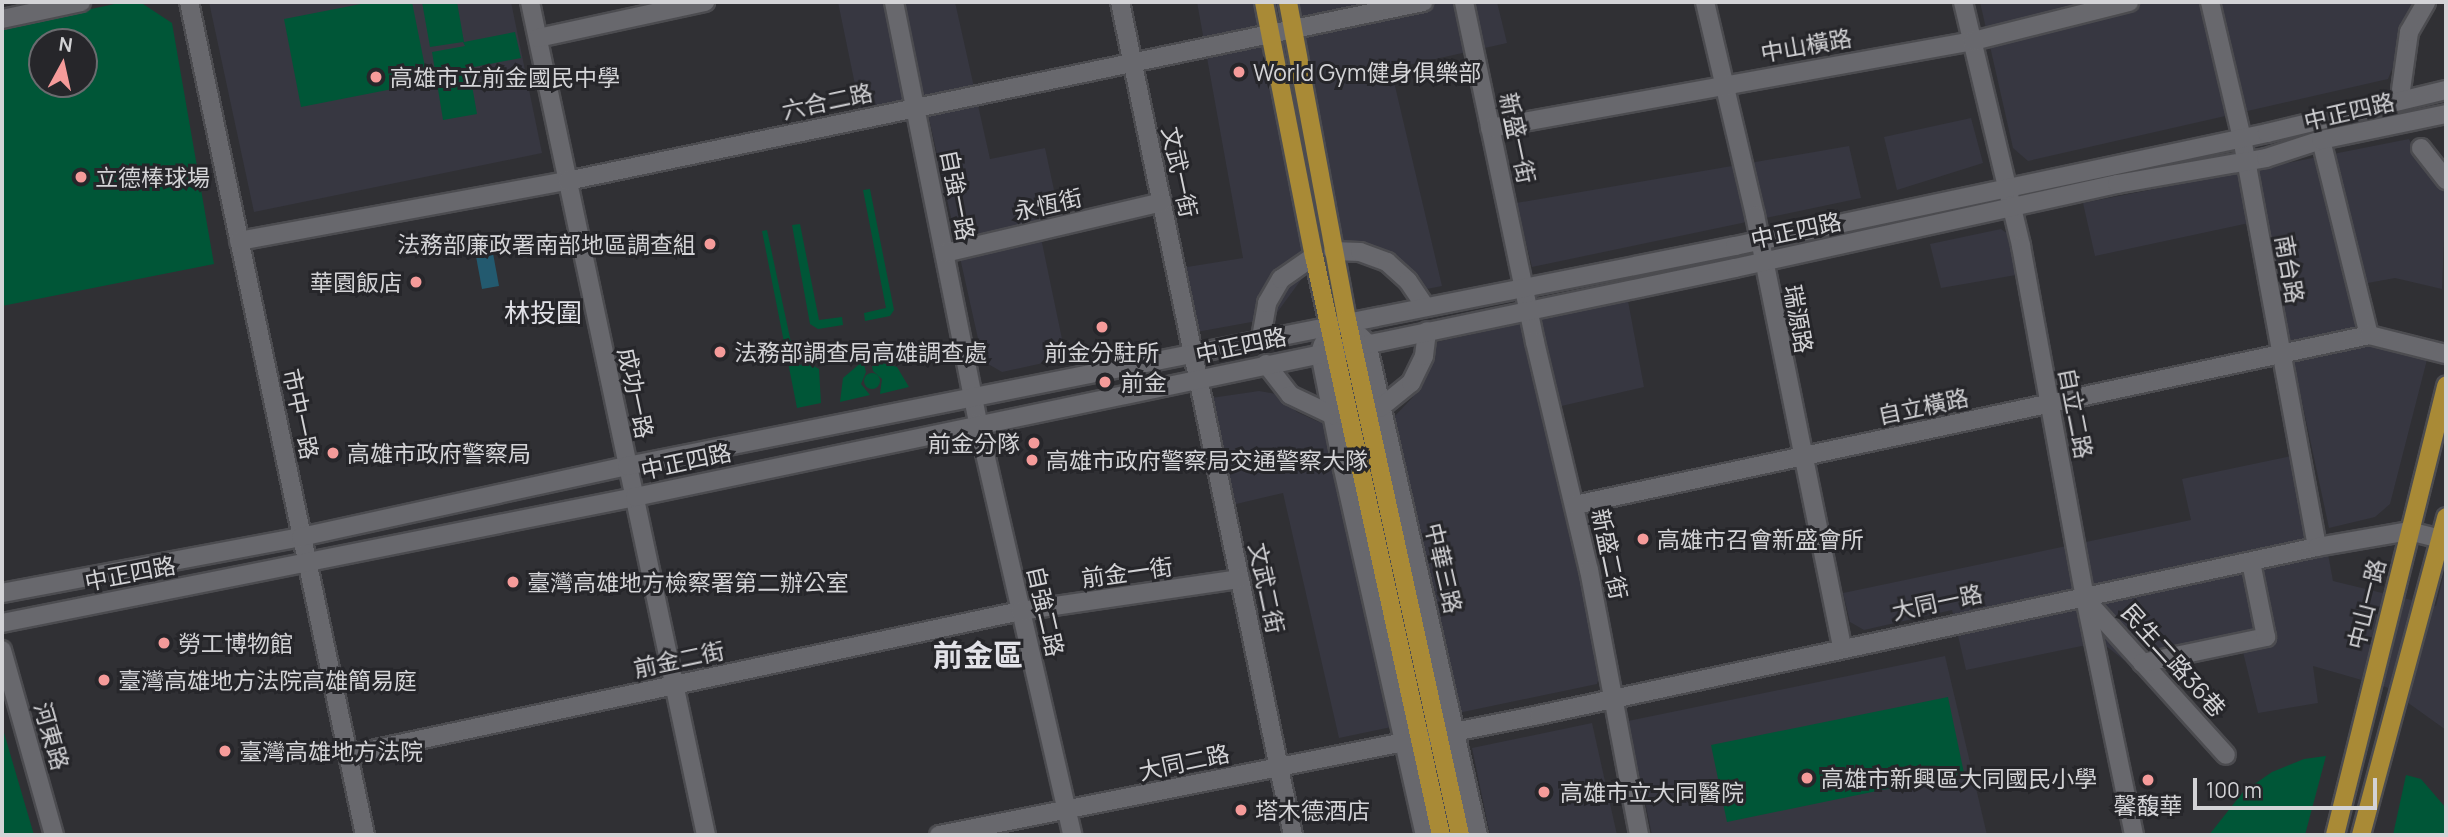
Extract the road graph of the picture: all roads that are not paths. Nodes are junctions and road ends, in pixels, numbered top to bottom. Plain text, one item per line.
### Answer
1 (81, 2) edge
2 (189, 2) edge
3 (530, 2) edge
4 (705, 2) edge
5 (894, 2) edge
6 (1120, 2) edge
7 (1264, 2) edge
8 (1288, 2) edge
9 (1423, 2) edge
10 (1465, 2) edge
11 (1705, 2) edge
12 (1963, 2) edge
13 (2129, 2) edge
14 (2210, 2) edge
15 (2426, 2) edge
16 (2, 19) edge
17 (1293, 27) junction
18 (1270, 33) junction
19 (538, 38) junction
20 (1973, 41) junction
21 (1132, 61) junction
22 (1723, 85) junction
23 (2401, 90) dead end
24 (2446, 90) edge
25 (916, 108) junction
26 (2446, 114) edge
27 (1490, 128) junction
28 (2242, 138) junction
29 (2321, 140) junction
30 (2421, 148) dead end
31 (2246, 162) junction
32 (2446, 180) edge
33 (567, 181) junction
34 (2007, 188) junction
35 (1161, 202) junction
36 (2012, 208) junction
37 (1760, 240) junction
38 (239, 241) junction
39 (1333, 251) junction
40 (945, 253) junction
41 (1314, 256) junction
42 (1764, 262) junction
43 (1523, 285) junction
44 (1424, 305) junction
45 (1528, 310) junction
46 (1338, 322) junction
47 (1427, 331) junction
48 (2369, 335) junction
49 (1261, 338) junction
50 (1344, 348) junction
51 (1193, 352) junction
52 (2446, 354) edge
53 (2282, 355) junction
54 (1266, 365) junction
55 (1198, 379) junction
56 (2446, 386) edge
57 (975, 398) junction
58 (2049, 405) junction
59 (1380, 408) junction
60 (1332, 415) junction
61 (978, 424) junction
62 (1802, 458) junction
63 (627, 467) junction
64 (635, 497) junction
65 (1575, 505) junction
66 (2446, 517) edge
67 (2409, 531) junction
68 (301, 537) junction
69 (2444, 539) edge
70 (2318, 547) junction
71 (2251, 562) junction
72 (308, 563) junction
73 (1240, 579) junction
74 (2, 593) edge
75 (2085, 598) junction
76 (1020, 611) junction
77 (2, 623) edge
78 (1842, 646) junction
79 (2, 650) edge
80 (2142, 663) junction
81 (674, 685) junction
82 (1615, 698) junction
83 (1431, 736) junction
84 (348, 755) junction
85 (2226, 755) dead end
86 (1279, 768) junction
87 (1067, 811) junction
88 (54, 835) edge
89 (365, 835) edge
90 (705, 835) edge
91 (939, 835) edge
92 (1072, 835) edge
93 (1293, 835) edge
94 (1425, 835) edge
95 (1441, 835) edge
96 (1460, 835) edge
97 (1478, 835) edge
98 (1639, 835) edge
99 (2134, 835) edge
100 (2335, 835) edge
101 (2361, 835) edge

1 - 16 street
2 - 38 street, 市中一路
3 - 19 street, 成功一路
4 - 19 street
5 - 25 street, 自強一路
6 - 21 street, 文武一街
7 - 18 main road, 中華三路
8 - 17 main road, 中華三路
9 - 17 street, 六合二路
10 - 27 street, 新盛一街
11 - 22 street, 瑞源路
12 - 20 street, 自立二路
13 - 20 street, 中山橫路
14 - 28 street, 南台路
15 - 23 street
17 - 18 street, 六合二路
17 - 39 main road, 中華三路
18 - 21 street, 六合二路
18 - 41 main road, 中華三路
19 - 33 street, 成功一路
20 - 22 street, 中山橫路
20 - 34 street, 自立二路
21 - 25 street, 六合二路
21 - 35 street, 文武一街
22 - 27 street, 中山橫路
22 - 37 street, 瑞源路
24 - 28 street, 中正四路
25 - 33 street, 六合二路
25 - 40 street, 自強一路
26 - 29 street, 中正四路
27 - 43 street, 新盛一街
28 - 31 street, 南台路
28 - 34 street, 中正四路
29 - 31 street, 中正四路
29 - 48 street
30 - 32 street
31 - 36 street, 中正四路
31 - 53 street, 南台路
33 - 38 street, 六合二路
33 - 63 street, 成功一路
34 - 36 street, 自立二路
34 - 37 street, 中正四路
35 - 40 street, 永恆街
35 - 51 street, 文武一街
36 - 42 street, 中正四路
36 - 58 street, 自立二路
37 - 42 street, 瑞源路
37 - 43 street, 中正四路
38 - 68 street, 市中一路
39 - 44 street
39 - 46 main road, 中華三路
40 - 57 street, 自強一路
41 - 46 main road, 中華三路
41 - 49 street
42 - 45 street, 中正四路
42 - 62 street, 瑞源路
43 - 44 street, 中正四路
43 - 45 street, 新盛二街
44 - 46 street, 中正四路
45 - 47 street, 中正四路
45 - 65 street, 新盛二街
46 - 49 street, 中正四路
46 - 50 main road, 中華三路
46 - 50 street, 中華三路
47 - 50 street, 中正四路
47 - 59 street
48 - 52 street
48 - 53 street, 自立橫路
49 - 51 street, 中正四路
50 - 54 street, 中正四路
50 - 59 street, 中華三路
50 - 60 street, 中華三路
50 - 83 main road, 中華三路
51 - 55 street, 文武二街
51 - 57 street, 中正四路
53 - 58 street, 自立橫路
53 - 70 street, 南台路
54 - 55 street, 中正四路
54 - 60 street
55 - 61 street, 中正四路
55 - 73 street, 文武二街
56 - 67 main road, 中山一路
57 - 61 street, 自強二路
57 - 63 street, 中正四路
58 - 62 street, 自立橫路
58 - 75 street, 自立二路
59 - 83 street, 中華三路
60 - 83 street, 中華三路
61 - 64 street, 中正四路
61 - 76 street, 自強二路
62 - 65 street, 自立橫路
62 - 78 street, 瑞源路
63 - 64 street, 成功一路
63 - 68 street, 中正四路
64 - 72 street, 中正四路
64 - 81 street, 成功一路
65 - 82 street, 新盛二街
66 - 69 main road
67 - 69 street, 大同一路
67 - 70 street, 大同一路
67 - 100 main road, 中山一路
68 - 72 street, 市中一路
68 - 74 street, 中正四路
69 - 101 main road
70 - 71 street, 大同一路
71 - 75 street, 大同一路
71 - 80 street
72 - 77 street, 中正四路
72 - 84 street, 市中一路
73 - 76 street, 前金一街
73 - 86 street, 文武二街
75 - 78 street, 大同一路
75 - 80 street, 民生二路36巷
75 - 99 street, 自立二路
76 - 81 street, 前金二街
76 - 87 street, 自強二路
78 - 82 street, 大同一路
79 - 88 street, 河東路
80 - 85 street, 民生二路36巷
81 - 84 street, 前金二街
81 - 90 street, 成功一路
82 - 83 street, 大同一路
82 - 98 street, 新盛二街
83 - 86 street, 大同二路
83 - 94 street, 中華三路
83 - 95 main road, 中華三路
83 - 96 main road, 中華三路
83 - 97 street, 中華三路
84 - 89 street, 市中一路
86 - 87 street, 大同二路
86 - 93 street, 文武二街
87 - 91 street, 大同二路
87 - 92 street, 自強二路

